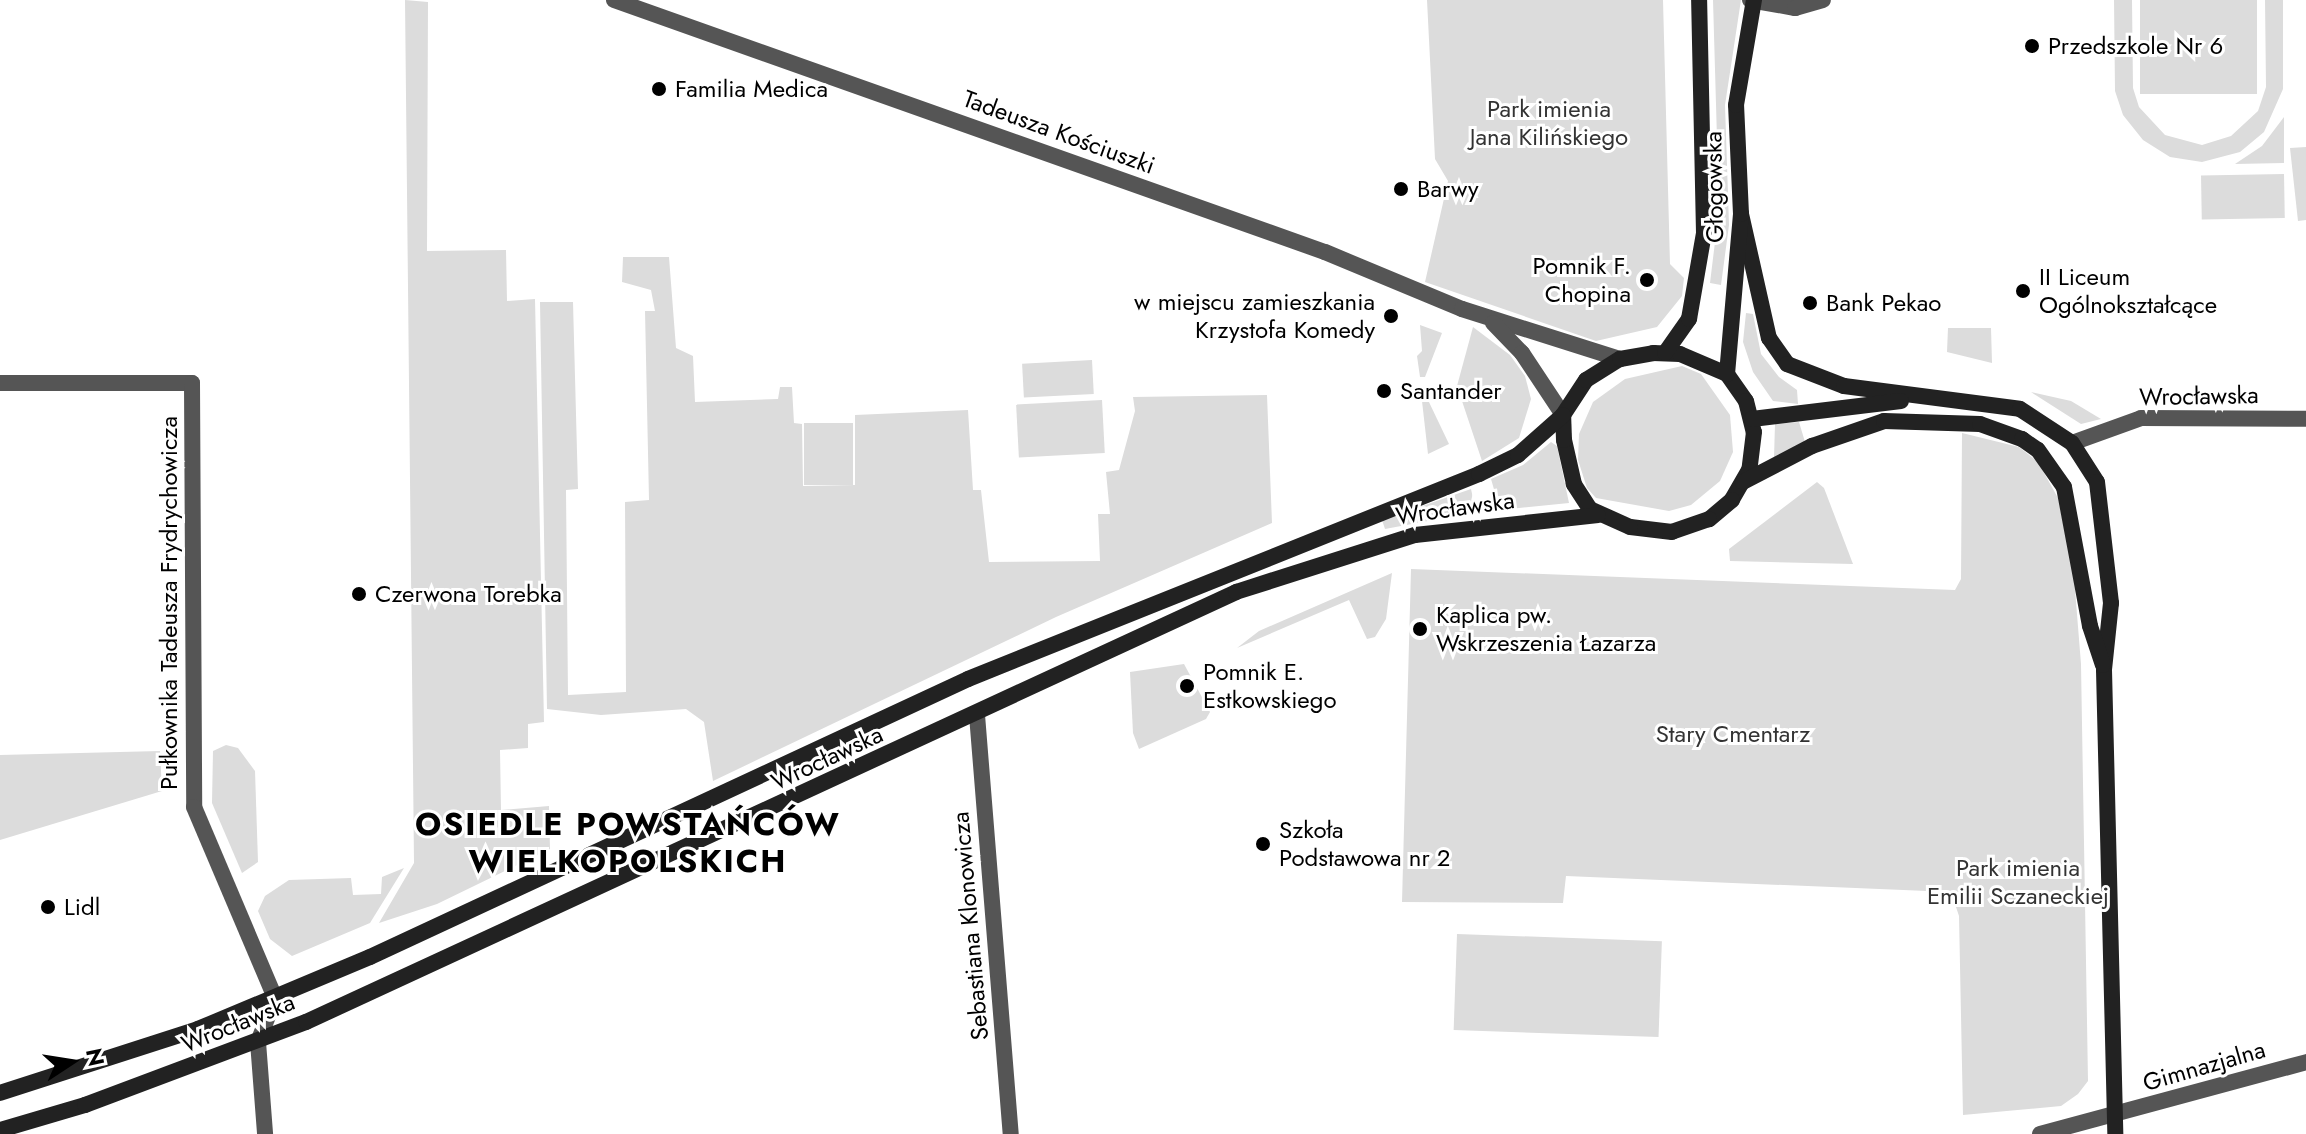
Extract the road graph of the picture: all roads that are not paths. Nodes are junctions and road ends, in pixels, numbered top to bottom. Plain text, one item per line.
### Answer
1 (614, 0) edge
2 (1699, 0) edge
3 (1823, 0) edge
4 (1752, 1) edge
5 (1741, 214) junction
6 (1486, 317) junction
7 (1665, 353) junction
8 (1620, 359) junction
9 (1727, 374) junction
10 (0, 383) edge
11 (1915, 399) junction
12 (1563, 415) junction
13 (1752, 419) junction
14 (2306, 419) edge
15 (2072, 443) junction
16 (1743, 482) junction
17 (1598, 515) junction
18 (2104, 670) junction
19 (977, 715) junction
20 (275, 998) junction
21 (258, 1042) junction
22 (2306, 1062) edge
23 (0, 1093) edge
24 (2114, 1115) junction
25 (0, 1130) edge
26 (265, 1134) edge
27 (1011, 1134) edge
28 (2040, 1134) edge
29 (2115, 1134) edge

1 - 6 street, Tadeusza Kościuszki
2 - 7 main road, Głogowska
3 - 4 street
4 - 5 main road, Głogowska
5 - 9 main road, Głogowska
5 - 11 main road
6 - 8 street, Tadeusza Kościuszki
6 - 12 street, Tadeusza Kościuszki
7 - 8 main road
7 - 9 main road
8 - 12 main road
9 - 13 main road
10 - 20 street, Pułkownika Tadeusza Frydrychowicza
11 - 13 main road
11 - 15 main road
12 - 17 main road
12 - 20 main road, Wrocławska
13 - 16 main road
14 - 15 street, Wrocławska
15 - 18 main road
16 - 17 main road
16 - 18 main road
17 - 19 main road, Wrocławska
18 - 24 main road
19 - 21 main road, Wrocławska
19 - 27 street, Sebastiana Klonowicza
20 - 21 street
20 - 23 main road, Wrocławska
21 - 25 main road, Wrocławska
21 - 26 street
22 - 24 street, Gimnazjalna
24 - 28 street, Gimnazjalna
24 - 29 main road

